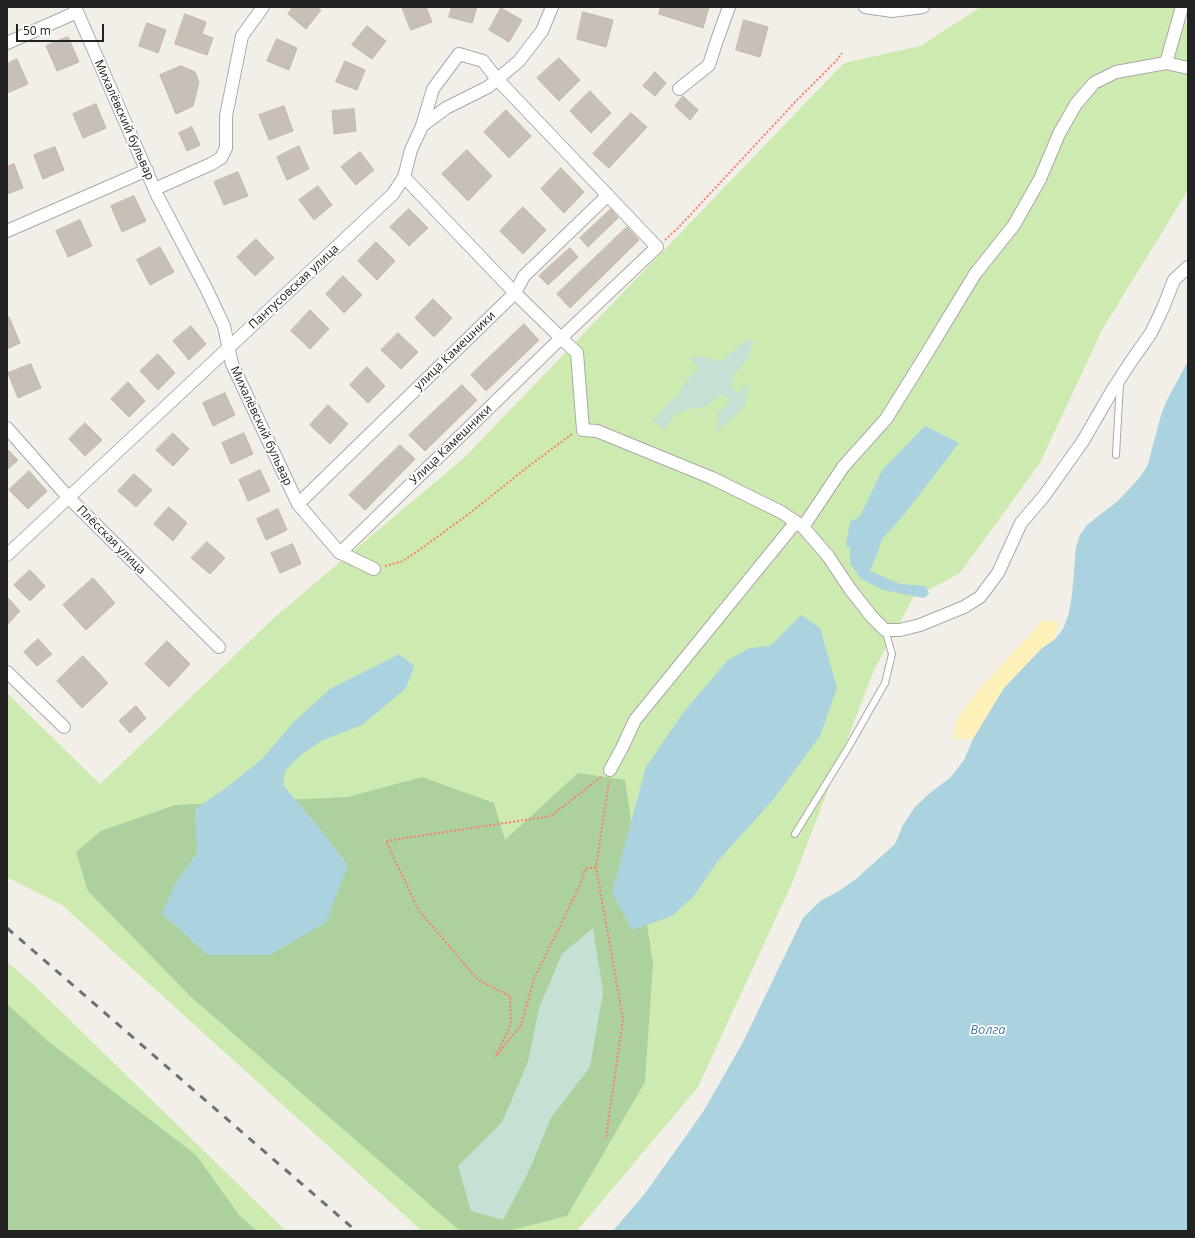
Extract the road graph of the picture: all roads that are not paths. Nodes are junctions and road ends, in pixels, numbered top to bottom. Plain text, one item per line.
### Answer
1 (263, 7) edge
2 (552, 7) edge
3 (729, 7) edge
4 (865, 7) edge
5 (923, 7) edge
6 (1184, 7) edge
7 (76, 10) edge
8 (1188, 17) edge
9 (7, 43) edge
10 (1166, 63) junction
11 (1188, 68) edge
12 (497, 79) junction
13 (680, 90) dead end
14 (422, 126) junction
15 (147, 170) junction
16 (404, 177) junction
17 (155, 189) junction
18 (608, 195) junction
19 (7, 231) edge
20 (1188, 267) edge
21 (515, 293) junction
22 (561, 338) junction
23 (228, 348) junction
24 (1120, 378) junction
25 (7, 428) edge
26 (1116, 455) dead end
27 (68, 497) junction
28 (298, 504) junction
29 (799, 525) junction
30 (340, 553) junction
31 (7, 555) edge
32 (374, 569) road end
33 (885, 630) junction
34 (219, 646) dead end
35 (7, 672) edge
36 (64, 727) dead end
37 (610, 770) road end
38 (795, 834) dead end

1 - 17 street, Михалёвский бульвар
2 - 12 street, Пантусовская улица
3 - 13 street
4 - 5 street
6 - 8 street
6 - 10 street
7 - 9 street
7 - 15 street, Михалёвский бульвар
10 - 11 street
10 - 29 street
12 - 14 street, Пантусовская улица
12 - 14 street
12 - 18 street
14 - 16 street, Пантусовская улица
15 - 17 street, Михалёвский бульвар
15 - 19 street
16 - 21 street
16 - 23 street, Пантусовская улица
17 - 23 street, Михалёвский бульвар
18 - 21 street, улица Камешники
18 - 22 street, Улица Камешники
20 - 24 street
21 - 22 street
21 - 28 street, улица Камешники
22 - 29 street
22 - 30 street, Улица Камешники
23 - 27 street, Пантусовская улица
23 - 28 street, Михалёвский бульвар
24 - 26 lane
24 - 33 street
25 - 27 street, Плёсская улица
27 - 31 street, Пантусовская улица
27 - 34 street, Плёсская улица
28 - 30 street, Михалёвский бульвар
29 - 33 street
29 - 37 street
30 - 32 street, Михалёвский бульвар
33 - 38 lane
35 - 36 street

